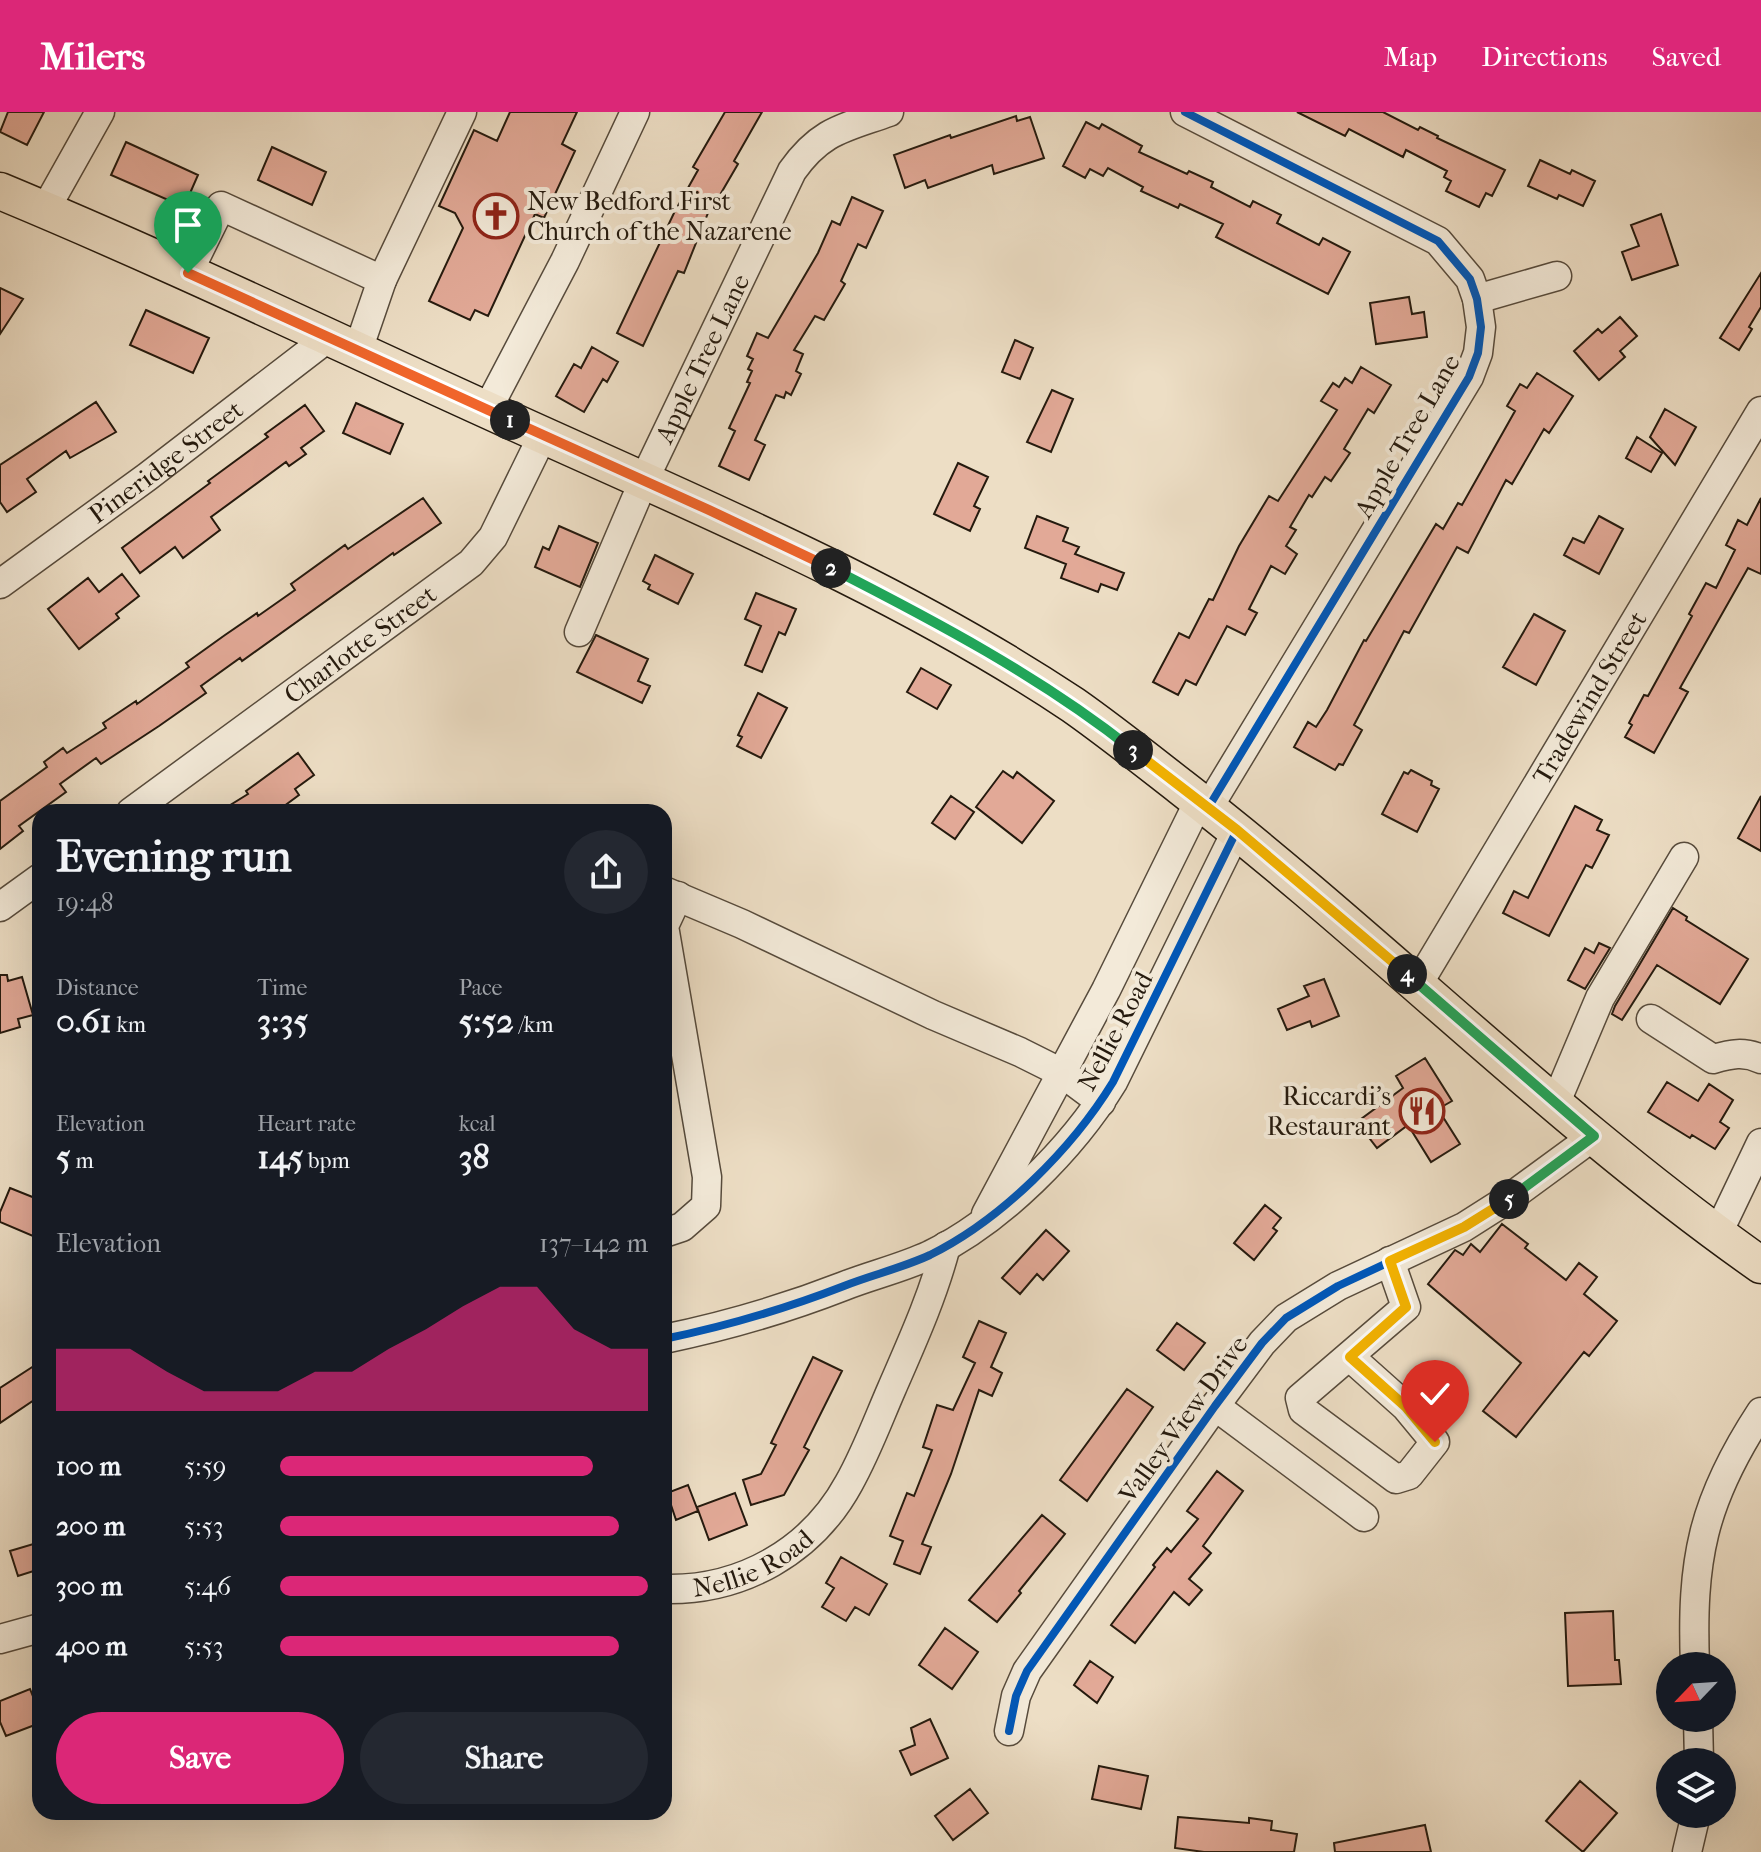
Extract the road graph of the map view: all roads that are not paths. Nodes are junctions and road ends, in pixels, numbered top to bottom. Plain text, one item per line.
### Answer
1 (100, 112) edge
2 (462, 112) edge
3 (635, 112) edge
4 (889, 112) edge
5 (1185, 112) edge
6 (0, 191) edge
7 (45, 210) junction
8 (188, 273) junction
9 (1557, 276) dead end
10 (382, 280) junction
11 (1477, 299) junction
12 (344, 344) junction
13 (487, 410) junction
14 (1761, 411) edge
15 (543, 435) junction
16 (644, 480) junction
17 (0, 584) edge
18 (579, 632) dead end
19 (142, 804) edge
20 (1204, 805) junction
21 (1237, 830) junction
22 (1684, 857) dead end
23 (32, 884) edge
24 (672, 893) edge
25 (0, 907) edge
26 (672, 973) edge
27 (1418, 984) junction
28 (1651, 1019) dead end
29 (1761, 1059) edge
30 (1062, 1073) junction
31 (1101, 1102) junction
32 (1556, 1102) junction
33 (1594, 1136) junction
34 (1761, 1143) edge
35 (982, 1222) junction
36 (672, 1230) edge
37 (1718, 1233) junction
38 (946, 1246) junction
39 (1390, 1261) junction
40 (1761, 1265) edge
41 (672, 1337) edge
42 (1350, 1357) junction
43 (1215, 1406) junction
44 (1761, 1412) edge
45 (1364, 1517) dead end
46 (672, 1589) edge
47 (32, 1630) edge
48 (0, 1639) edge
49 (1695, 1652) edge
50 (1009, 1731) dead end
51 (1693, 1828) edge
52 (1687, 1852) edge

1 - 7 street
2 - 10 street
3 - 13 street
4 - 16 street, Apple Tree Lane
5 - 11 street, Apple Tree Lane
6 - 7 main road
7 - 8 main road
8 - 10 street
8 - 12 main road
9 - 11 street
10 - 12 street
11 - 20 street, Apple Tree Lane
12 - 13 main road
12 - 17 street, Pineridge Street
13 - 15 main road
14 - 27 street, Tradewind Street
15 - 16 main road
15 - 19 street, Charlotte Street
16 - 18 street, Apple Tree Lane
16 - 20 main road
20 - 21 main road
20 - 30 street, Nellie Road
21 - 27 main road
21 - 31 street, Nellie Road
22 - 32 street
23 - 25 street
24 - 30 street
26 - 36 street
27 - 32 main road
28 - 29 street
30 - 31 street
30 - 35 street, Nellie Road
31 - 35 street, Nellie Road
32 - 33 main road
33 - 37 main road
33 - 39 street, Valley View Drive
34 - 37 street
35 - 38 street, Nellie Road
37 - 40 main road
38 - 41 street
38 - 46 street, Nellie Road
39 - 42 street
39 - 43 street, Valley View Drive
42 - 42 street
43 - 45 street
43 - 50 street, Valley View Drive
44 - 49 street
47 - 48 street
51 - 52 street

